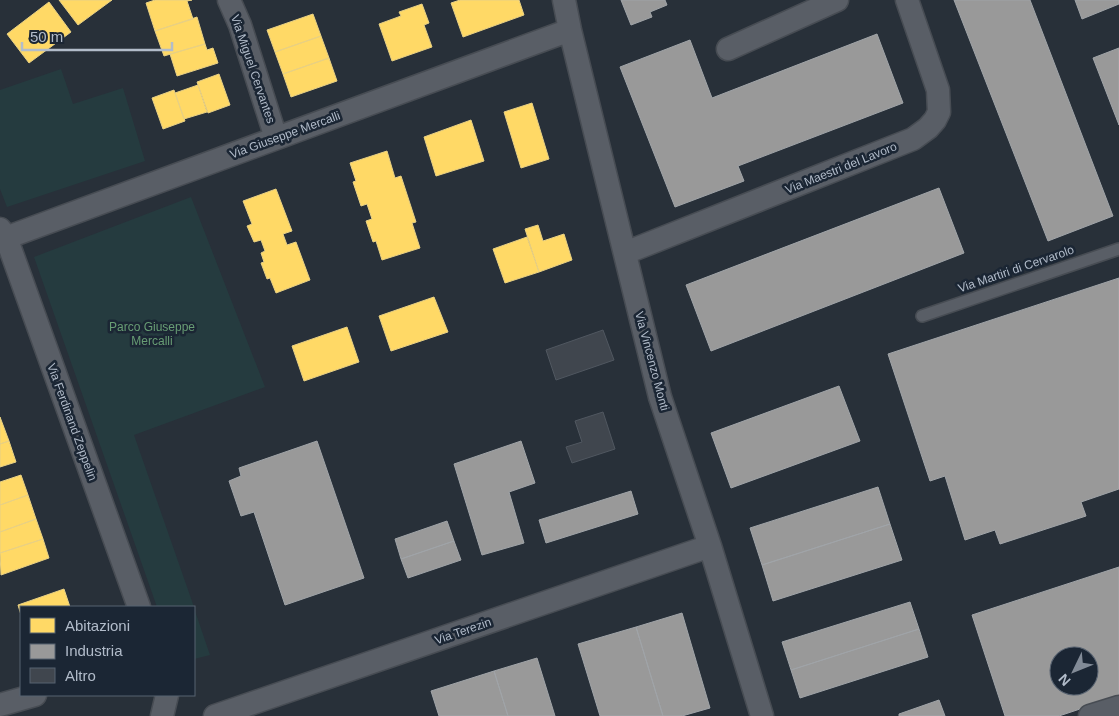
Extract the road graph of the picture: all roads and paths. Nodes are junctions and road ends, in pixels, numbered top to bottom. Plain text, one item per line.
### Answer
1 (229, 0) edge
2 (564, 0) edge
3 (837, 0) edge
4 (907, 0) edge
5 (570, 30) junction
6 (728, 49) dead end
7 (276, 138) junction
8 (2, 235) edge
9 (1119, 249) edge
10 (625, 253) junction
11 (922, 316) dead end
12 (710, 546) junction
13 (138, 606) edge
14 (32, 696) edge
15 (166, 696) edge
16 (0, 705) edge
17 (1119, 706) edge
18 (162, 716) edge
19 (215, 716) edge
20 (762, 716) edge
21 (1090, 716) edge

1 - 7 street, Via Miguel Cervantes
2 - 5 street, Via Vincenzo Monti
3 - 6 street
4 - 10 street, Via Maestri del Lavoro
5 - 7 street, Via Giuseppe Mercalli
5 - 10 street, Via Vincenzo Monti
7 - 8 street, Via Giuseppe Mercalli
8 - 13 street, Via Ferdinand Zeppelin
9 - 11 lane, Via Martiri di Cervarolo
10 - 12 street, Via Vincenzo Monti
12 - 19 street, Via Terezin
12 - 20 street, Via Vincenzo Monti
14 - 16 street
15 - 18 street
17 - 21 street

